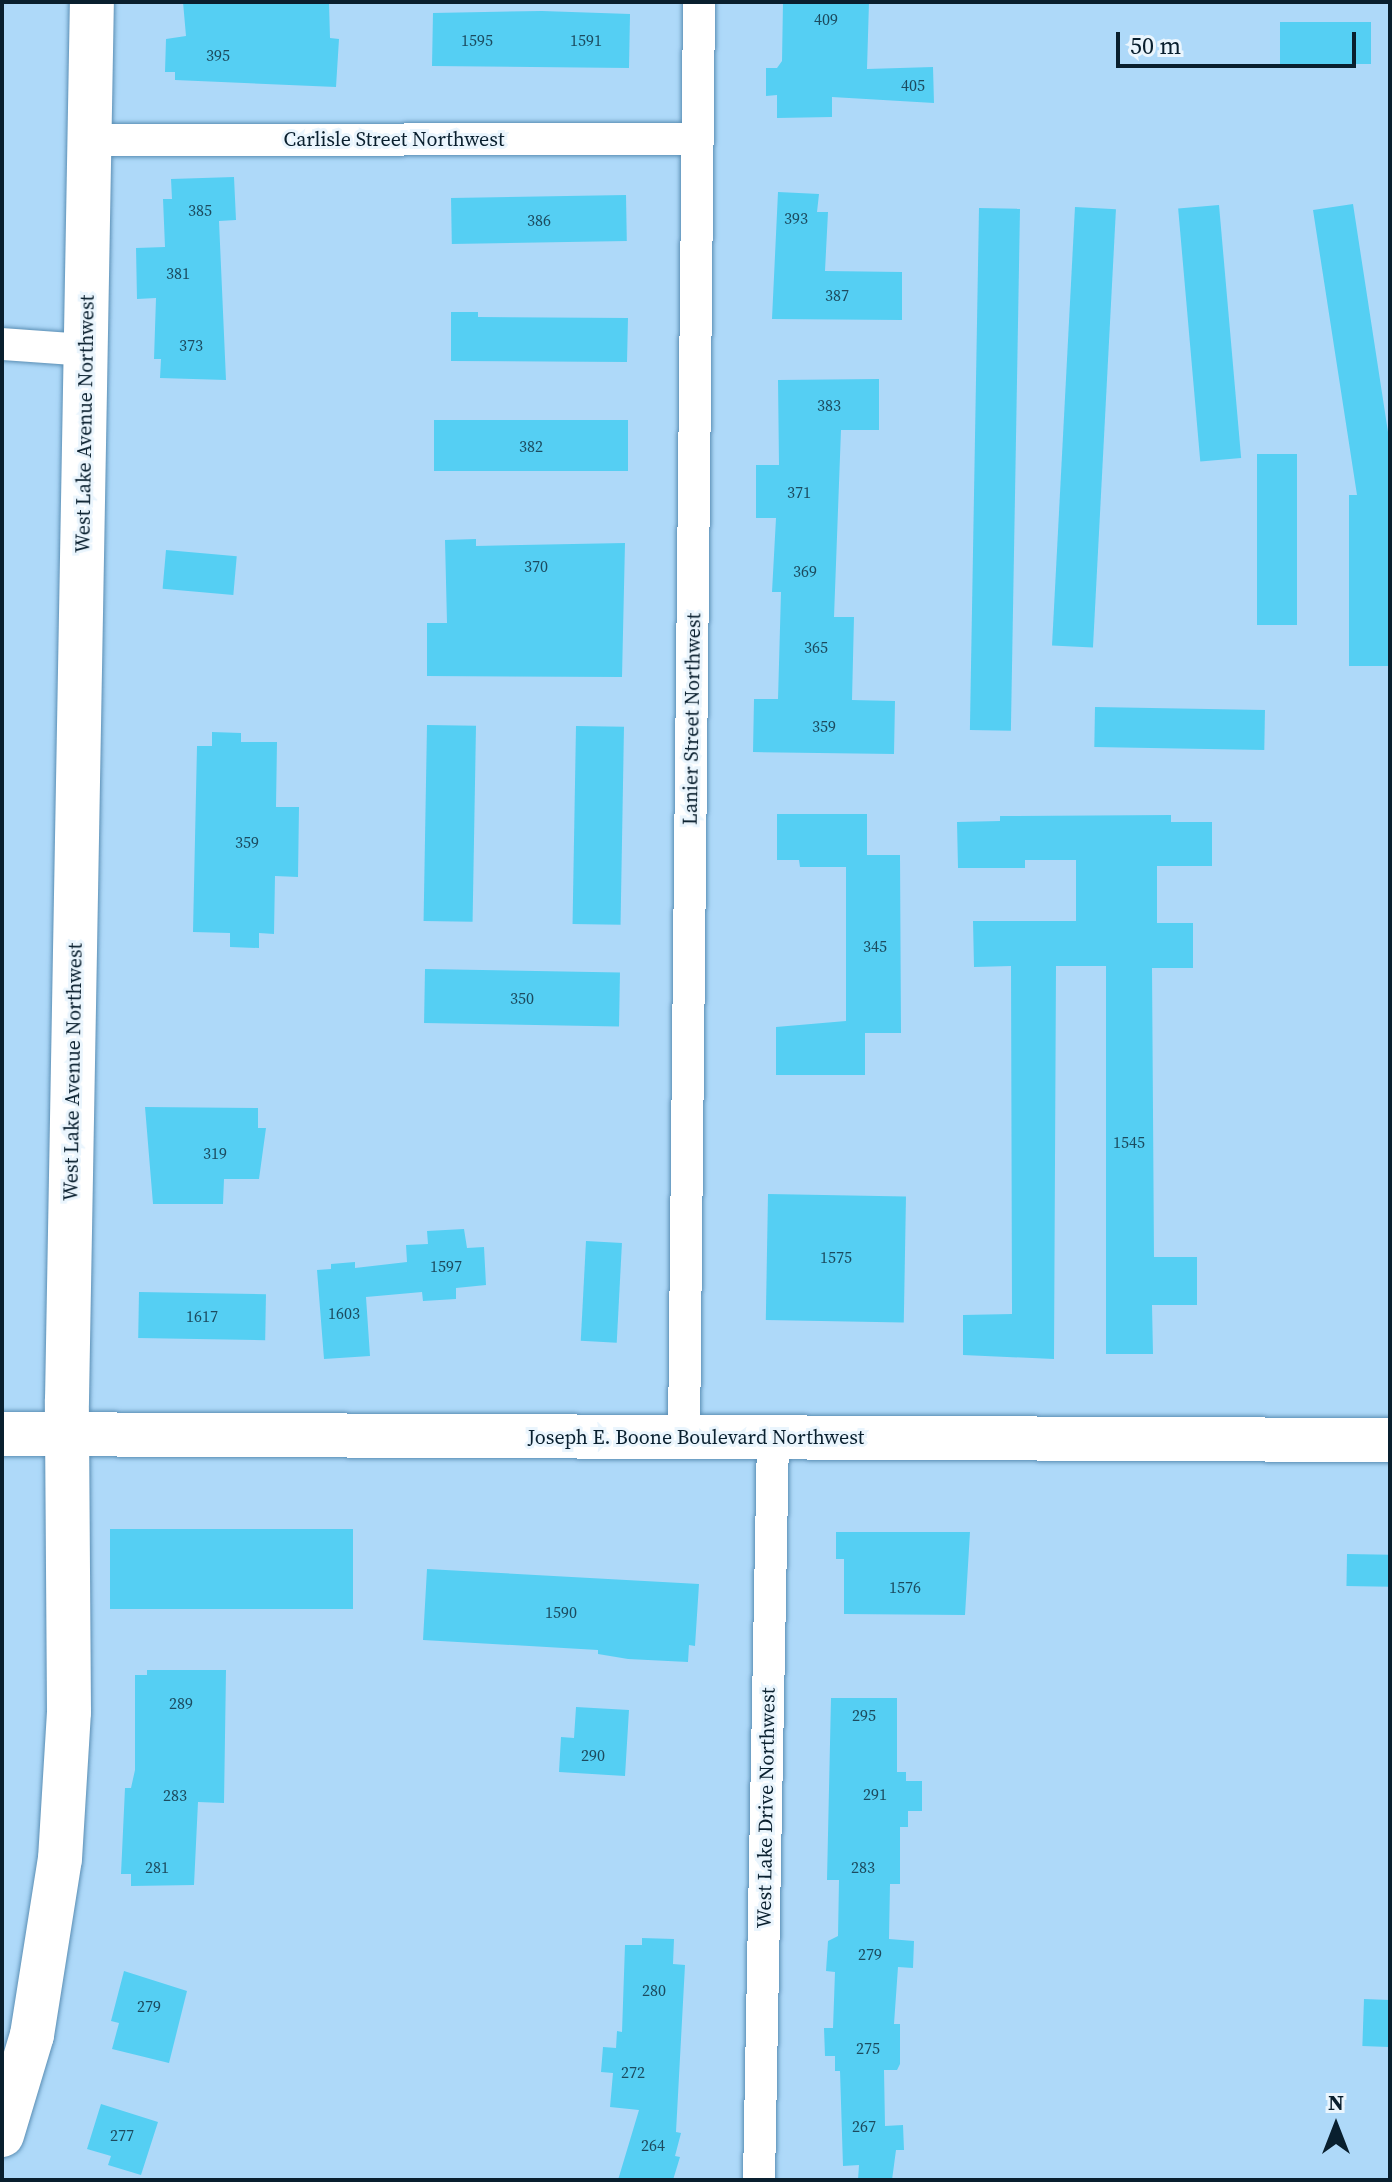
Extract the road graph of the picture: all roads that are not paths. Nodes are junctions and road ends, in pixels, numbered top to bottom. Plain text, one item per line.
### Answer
1 (92, 2) edge
2 (699, 2) edge
3 (698, 139) junction
4 (89, 140) junction
5 (2, 344) edge
6 (86, 350) junction
7 (2, 1434) edge
8 (67, 1434) junction
9 (684, 1436) junction
10 (773, 1437) junction
11 (1390, 1440) edge
12 (2, 2135) edge
13 (759, 2180) edge

1 - 4 street, West Lake Avenue Northwest
2 - 3 street, Lanier Street Northwest
3 - 4 street, Carlisle Street Northwest
3 - 9 street, Lanier Street Northwest
4 - 6 street, West Lake Avenue Northwest
5 - 6 street
6 - 8 street, West Lake Avenue Northwest
7 - 8 street, Joseph E. Boone Boulevard Northwest
8 - 9 street, Joseph E. Boone Boulevard Northwest
8 - 12 street, West Lake Avenue Northwest
9 - 10 street, Joseph E. Boone Boulevard Northwest
10 - 11 street, Joseph E. Boone Boulevard Northwest
10 - 13 street, West Lake Drive Northwest

